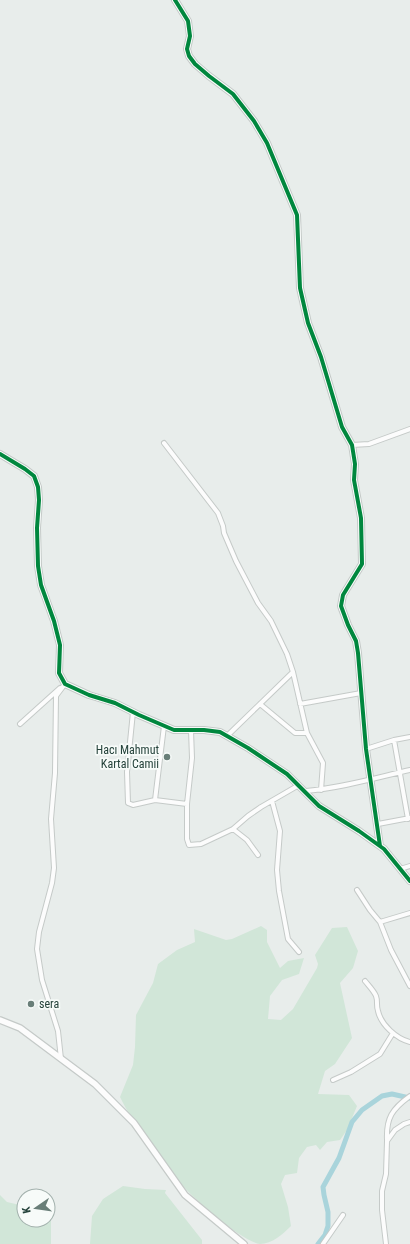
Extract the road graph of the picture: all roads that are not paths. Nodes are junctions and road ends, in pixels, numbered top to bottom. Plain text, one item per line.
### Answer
1 (175, 0) edge
2 (410, 429) edge
3 (164, 443) dead end
4 (352, 445) junction
5 (0, 454) edge
6 (293, 672) junction
7 (65, 684) junction
8 (361, 693) junction
9 (260, 704) junction
10 (300, 704) junction
11 (133, 712) junction
12 (20, 724) dead end
13 (164, 726) junction
14 (192, 730) junction
15 (306, 733) junction
16 (227, 736) junction
17 (410, 737) edge
18 (394, 740) junction
19 (366, 749) junction
20 (410, 770) edge
21 (400, 772) junction
22 (370, 780) junction
23 (299, 785) junction
24 (321, 790) junction
25 (306, 791) junction
26 (154, 800) junction
27 (272, 801) junction
28 (187, 804) junction
29 (409, 818) edge
30 (378, 824) junction
31 (233, 828) junction
32 (380, 846) junction
33 (258, 855) dead end
34 (410, 866) edge
35 (400, 869) junction
36 (410, 881) edge
37 (357, 890) dead end
38 (410, 913) edge
39 (380, 922) junction
40 (299, 952) dead end
41 (409, 980) edge
42 (365, 981) dead end
43 (410, 986) edge
44 (0, 1020) edge
45 (393, 1033) junction
46 (410, 1042) edge
47 (61, 1059) junction
48 (333, 1080) dead end
49 (410, 1096) edge
50 (410, 1122) edge
51 (387, 1140) junction
52 (343, 1215) dead end
53 (244, 1244) edge
54 (323, 1244) edge
55 (386, 1244) edge

1 - 4 street
2 - 4 street
3 - 6 street
4 - 8 street
5 - 7 street
6 - 9 street
6 - 10 street
7 - 11 street
7 - 12 street
7 - 47 street
8 - 10 street
8 - 19 street
9 - 15 street
9 - 16 street
10 - 15 street
11 - 13 street
11 - 26 street
13 - 14 street
13 - 26 street
14 - 16 street
14 - 28 street
15 - 24 street
16 - 23 street
17 - 18 street
18 - 19 street
18 - 21 street
19 - 22 street
20 - 21 street
21 - 22 street
21 - 29 street
22 - 24 street
22 - 30 street
23 - 25 street
23 - 27 street
24 - 25 street
25 - 32 street
26 - 28 street
27 - 31 street
27 - 40 street
28 - 31 street
29 - 30 street
30 - 32 street
31 - 33 street
32 - 35 street
34 - 35 street
35 - 36 street
37 - 39 street
38 - 39 street
39 - 41 street
41 - 43 street
42 - 45 street
44 - 47 street
45 - 46 street
45 - 48 street
47 - 53 street
49 - 51 street
50 - 51 street
51 - 55 street
52 - 54 street

